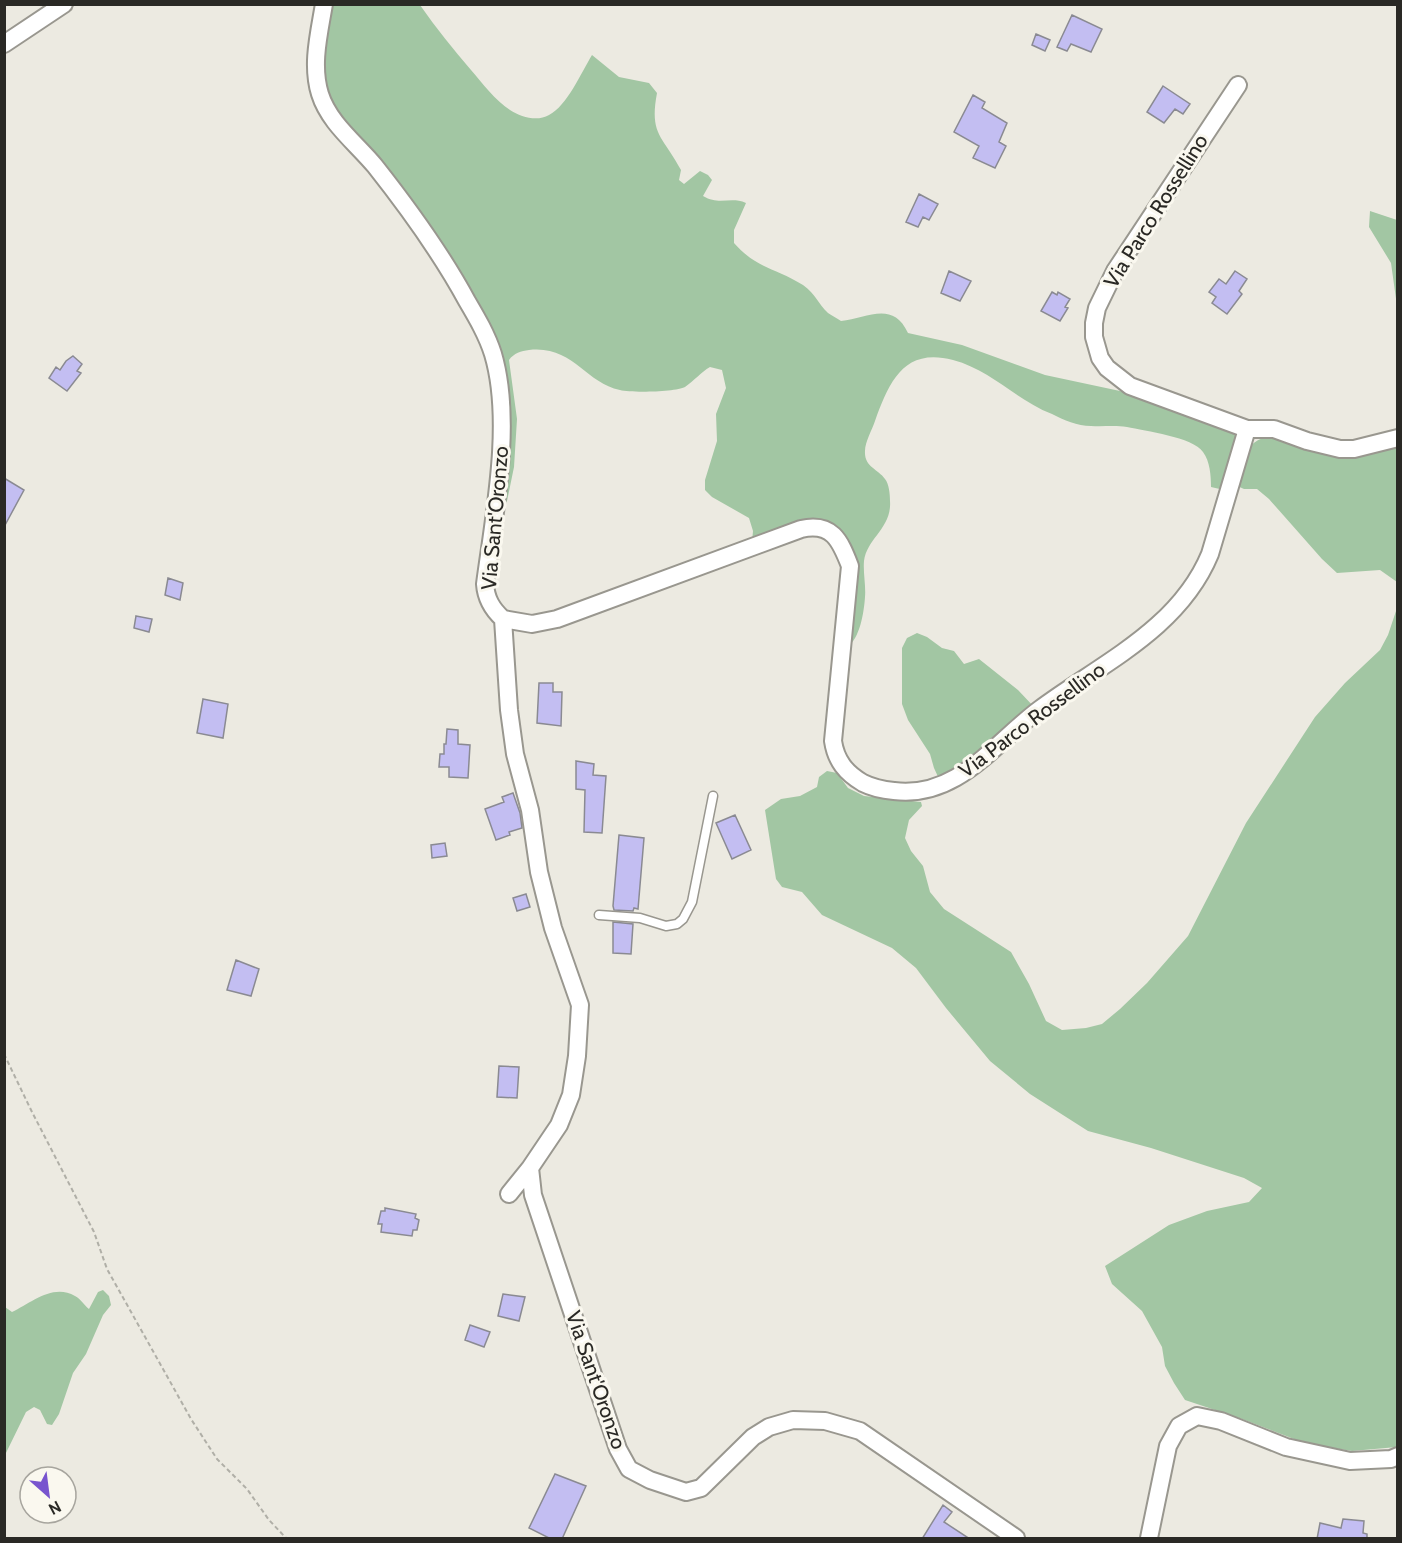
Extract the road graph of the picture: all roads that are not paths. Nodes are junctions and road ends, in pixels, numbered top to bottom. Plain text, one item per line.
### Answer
1 (64, 4) edge
2 (324, 4) edge
3 (4, 44) edge
4 (1238, 85) dead end
5 (1246, 429) junction
6 (1398, 438) edge
7 (503, 619) junction
8 (712, 796) dead end
9 (599, 915) dead end
10 (530, 1168) junction
11 (509, 1194) dead end
12 (1398, 1456) edge
13 (1016, 1539) edge
14 (1149, 1539) edge

1 - 3 street
2 - 7 street, Via Sant'Oronzo
4 - 5 street, Via Parco Rossellino
5 - 6 street, Via Parco Rossellino
5 - 7 street, Via Parco Rossellino
7 - 10 street, Via Sant'Oronzo
8 - 9 lane
10 - 11 street, Via Sant'Oronzo
10 - 13 street, Via Sant'Oronzo
12 - 14 street

